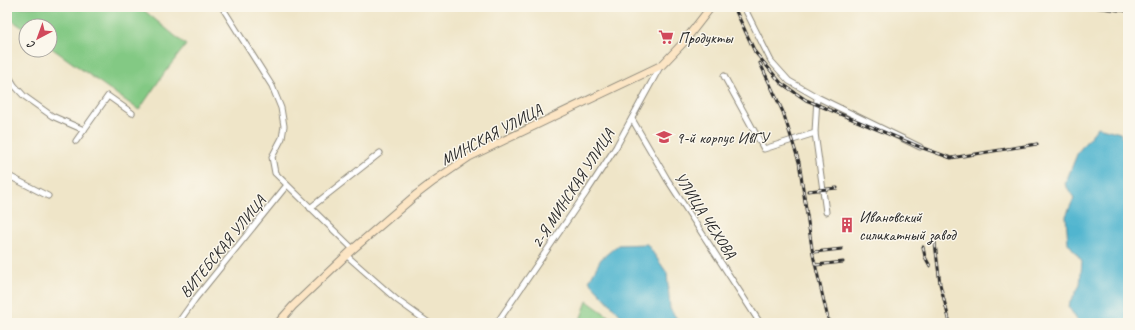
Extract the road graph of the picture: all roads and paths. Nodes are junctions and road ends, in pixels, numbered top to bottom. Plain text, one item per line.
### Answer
1 (222, 7) edge
2 (711, 7) edge
3 (744, 7) edge
4 (662, 64) junction
5 (7, 73) edge
6 (724, 76) dead end
7 (817, 97) junction
8 (132, 112) dead end
9 (632, 119) junction
10 (84, 130) junction
11 (814, 133) junction
12 (76, 141) dead end
13 (920, 147) dead end
14 (380, 153) dead end
15 (7, 175) edge
16 (287, 185) junction
17 (48, 196) dead end
18 (310, 208) junction
19 (826, 212) dead end
20 (353, 249) junction
21 (346, 255) junction
22 (178, 323) edge
23 (278, 323) edge
24 (429, 323) edge
25 (497, 323) edge
26 (760, 323) edge

1 - 16 street
2 - 4 main road, МИНСКАЯ УЛИЦА
3 - 7 street
4 - 9 street, 2-Я МИНСКАЯ УЛИЦА
4 - 20 main road, МИНСКАЯ УЛИЦА
5 - 10 street
6 - 11 street
7 - 11 street
7 - 13 street
8 - 10 street
9 - 25 street, 2-Я МИНСКАЯ УЛИЦА
9 - 26 street, УЛИЦА ЧЕХОВА
10 - 12 street
11 - 19 street
14 - 18 street
15 - 17 street
16 - 18 street
16 - 22 street, ВИТЕБСКАЯ УЛИЦА
18 - 20 street
20 - 21 main road, МИНСКАЯ УЛИЦА
21 - 23 main road, МИНСКАЯ УЛИЦА
21 - 24 street

